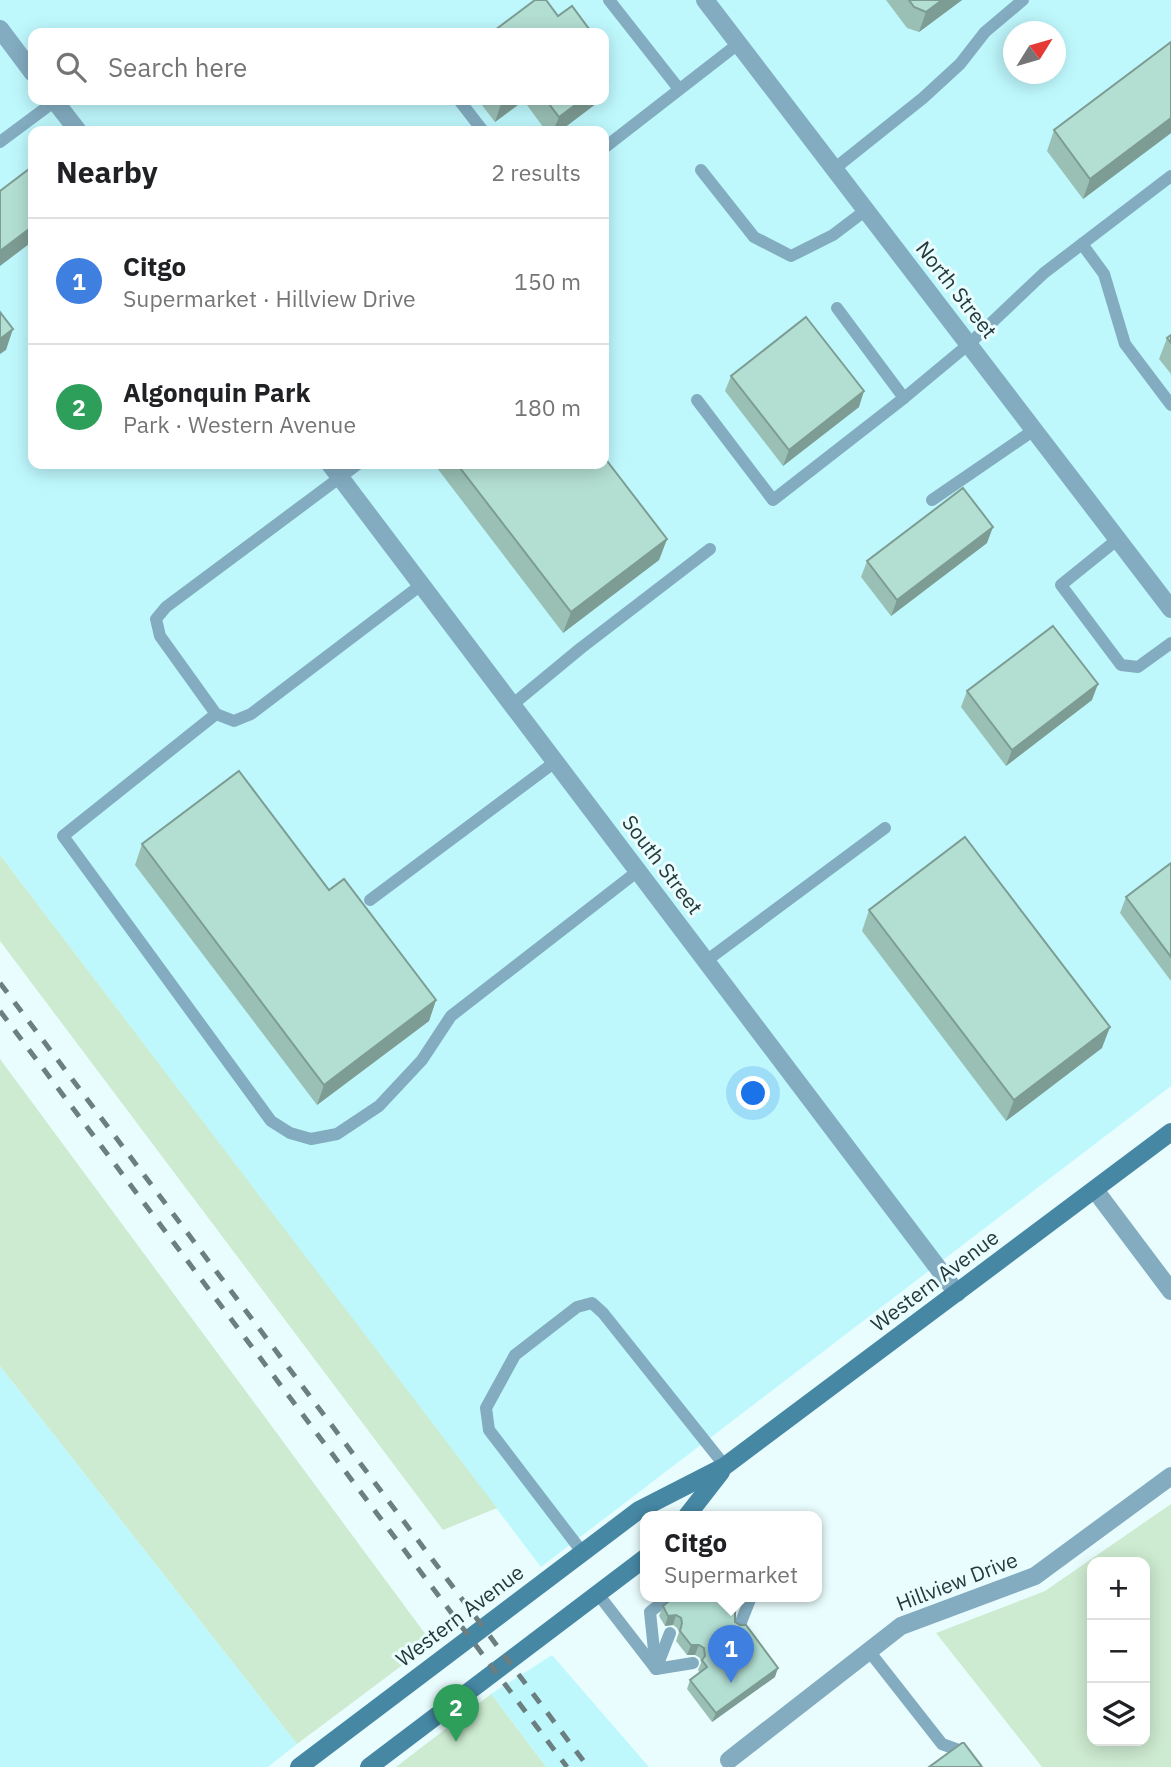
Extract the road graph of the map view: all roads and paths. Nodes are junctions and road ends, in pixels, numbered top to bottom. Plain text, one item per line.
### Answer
1 (609, 0) edge
2 (705, 0) edge
3 (1023, 0) edge
4 (0, 29) edge
5 (738, 44) junction
6 (28, 66) edge
7 (679, 89) junction
8 (48, 105) edge
9 (58, 105) edge
10 (463, 105) edge
11 (74, 126) edge
12 (478, 126) edge
13 (0, 142) edge
14 (609, 144) edge
15 (834, 169) junction
16 (701, 170) dead end
17 (1171, 176) edge
18 (866, 210) junction
19 (1082, 244) junction
20 (837, 308) dead end
21 (969, 344) junction
22 (904, 398) junction
23 (697, 400) dead end
24 (1171, 405) edge
25 (1034, 430) junction
26 (335, 471) edge
27 (932, 500) dead end
28 (1118, 539) junction
29 (710, 549) dead end
30 (421, 585) junction
31 (1171, 609) edge
32 (1171, 643) edge
33 (512, 705) junction
34 (216, 714) junction
35 (555, 762) junction
36 (885, 828) dead end
37 (638, 871) junction
38 (370, 900) dead end
39 (706, 961) junction
40 (1171, 1132) edge
41 (1095, 1190) junction
42 (1171, 1291) edge
43 (957, 1293) junction
44 (725, 1466) junction
45 (1171, 1476) edge
46 (694, 1511) edge
47 (583, 1553) junction
48 (640, 1562) edge
49 (598, 1594) junction
50 (663, 1602) edge
51 (749, 1602) edge
52 (739, 1627) edge
53 (670, 1633) dead end
54 (869, 1651) junction
55 (693, 1663) dead end
56 (656, 1669) junction
57 (729, 1760) dead end
58 (299, 1767) edge
59 (369, 1767) edge
60 (976, 1767) edge

1 - 7 lane
2 - 5 street, North Street
3 - 15 lane
4 - 6 street
5 - 7 lane
5 - 15 street, North Street
7 - 14 lane
8 - 13 lane
9 - 11 street
10 - 12 lane
15 - 18 street, North Street
16 - 18 lane
17 - 19 lane
18 - 21 street, North Street
19 - 21 lane
19 - 24 lane
20 - 22 lane
21 - 22 lane
21 - 25 street, North Street
22 - 23 lane
25 - 27 lane
25 - 28 street, North Street
26 - 30 street, South Street
26 - 34 lane
28 - 31 street, North Street
28 - 32 lane
29 - 33 lane
30 - 33 street, South Street
30 - 34 lane
33 - 35 street, South Street
34 - 37 lane
35 - 37 street, South Street
35 - 38 lane
36 - 39 lane
37 - 39 street, South Street
39 - 43 street, South Street
40 - 41 main road, Western Avenue
41 - 42 street
41 - 43 main road, Western Avenue
43 - 44 main road, Western Avenue
44 - 46 main road, Western Avenue
44 - 47 main road, Western Avenue
44 - 47 lane
45 - 54 street, Hillview Drive
47 - 58 main road, Western Avenue
48 - 49 main road
49 - 56 lane
49 - 59 main road
50 - 56 lane
51 - 52 lane
53 - 56 lane
54 - 57 street, Hillview Drive
54 - 60 lane
55 - 56 lane

